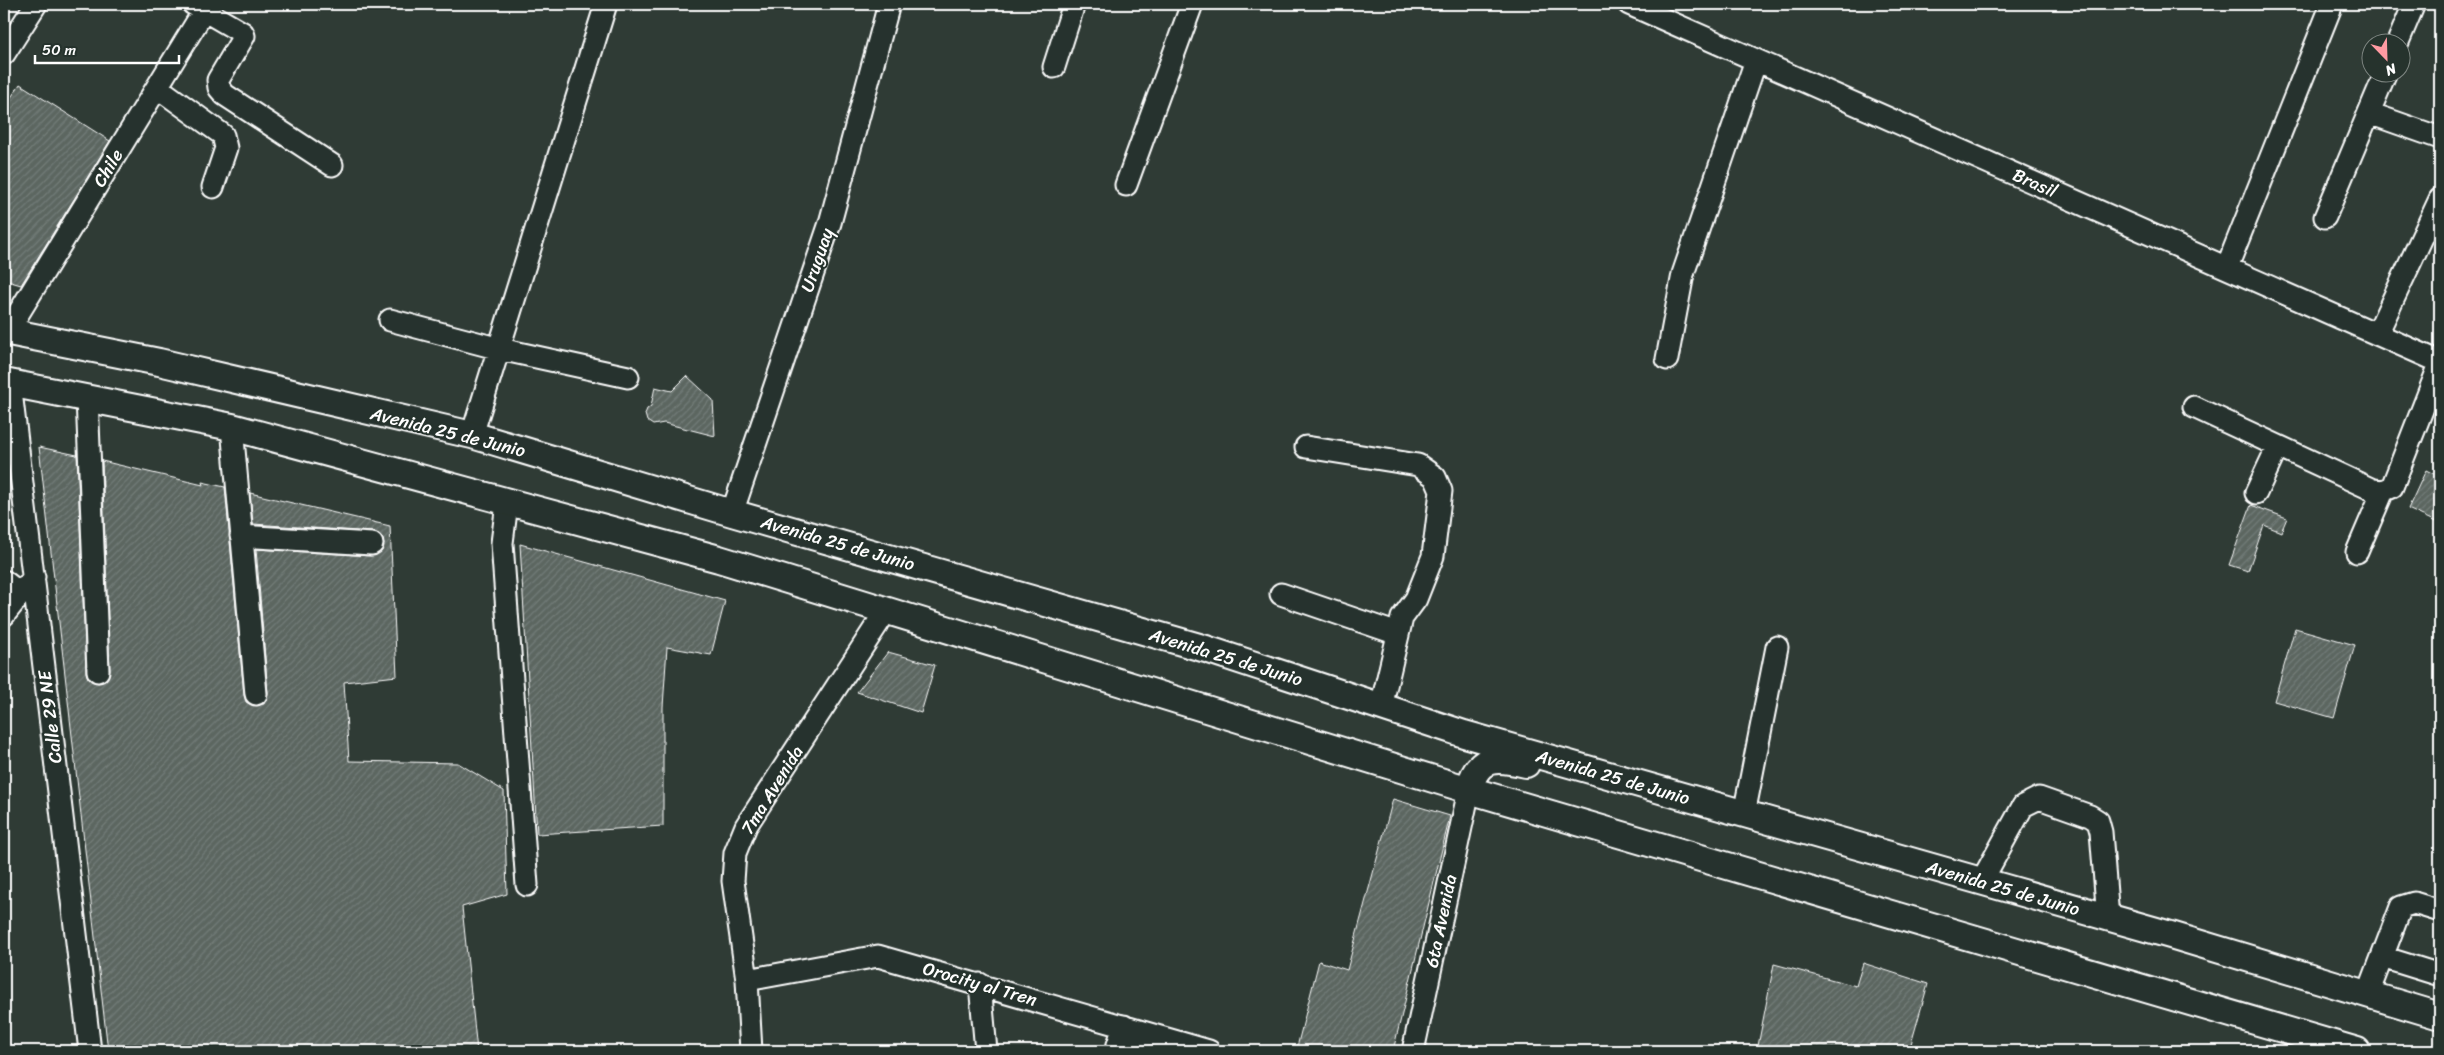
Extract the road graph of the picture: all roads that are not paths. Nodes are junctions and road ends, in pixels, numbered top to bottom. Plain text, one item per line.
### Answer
1 (36, 4) edge
2 (606, 4) edge
3 (889, 4) edge
4 (1074, 4) edge
5 (1192, 4) edge
6 (1630, 4) edge
7 (2332, 4) edge
8 (2414, 4) edge
9 (202, 6) edge
10 (2402, 32) edge
11 (4, 54) edge
12 (1756, 60) junction
13 (1054, 67) dead end
14 (2382, 82) edge
15 (157, 87) junction
16 (2369, 113) junction
17 (2440, 138) edge
18 (332, 165) dead end
19 (1126, 185) dead end
20 (213, 188) dead end
21 (2440, 199) edge
22 (2325, 217) dead end
23 (2227, 267) junction
24 (390, 320) dead end
25 (5, 332) edge
26 (2377, 334) junction
27 (500, 349) junction
28 (1668, 359) dead end
29 (2440, 363) edge
30 (628, 377) dead end
31 (7, 382) edge
32 (87, 397) junction
33 (2194, 407) dead end
34 (232, 427) junction
35 (472, 435) junction
36 (2278, 446) junction
37 (1306, 447) dead end
38 (2383, 491) junction
39 (2256, 493) dead end
40 (507, 503) junction
41 (732, 513) junction
42 (242, 536) junction
43 (372, 544) dead end
44 (2357, 552) dead end
45 (4, 581) edge
46 (27, 586) junction
47 (1281, 594) dead end
48 (886, 611) junction
49 (4, 615) edge
50 (1398, 634) junction
51 (1777, 647) dead end
52 (98, 671) dead end
53 (256, 694) dead end
54 (1381, 707) junction
55 (1655, 789) junction
56 (1469, 790) junction
57 (1744, 814) junction
58 (1981, 882) junction
59 (527, 885) dead end
60 (2440, 911) edge
61 (2108, 918) junction
62 (2382, 957) junction
63 (2440, 975) edge
64 (747, 980) junction
65 (980, 984) junction
66 (2368, 994) junction
67 (2440, 1016) edge
68 (1134, 1036) edge
69 (90, 1051) edge
70 (751, 1051) edge
71 (986, 1051) edge
72 (1116, 1051) edge
73 (1209, 1051) edge
74 (1413, 1051) edge
75 (2357, 1051) edge

1 - 11 street
2 - 27 street
3 - 41 street, Uruguay
4 - 13 street
5 - 19 street
6 - 12 street, Brasil
7 - 23 street
8 - 10 street
9 - 15 street, Chile
9 - 18 street
12 - 23 street, Brasil
12 - 28 street
14 - 16 street
15 - 20 street
15 - 25 street, Chile
16 - 17 street
16 - 22 street
21 - 26 street
23 - 26 street, Brasil
24 - 27 street
25 - 35 main road, Avenida 25 de Junio
26 - 29 street, Brasil
27 - 30 street
27 - 35 street
29 - 38 street
31 - 32 main road
31 - 46 street, Calle 29 NE
32 - 34 main road
32 - 52 street
33 - 36 street
34 - 40 main road
34 - 42 street
35 - 41 main road, Avenida 25 de Junio
36 - 38 street
36 - 39 street
37 - 50 street
38 - 44 street
40 - 48 main road
40 - 59 street
41 - 54 main road, Avenida 25 de Junio
42 - 43 street
42 - 53 street
45 - 46 street
46 - 49 street
46 - 69 street, Calle 29 NE
47 - 50 street
48 - 56 main road
48 - 64 street, 7ma Avenida
50 - 54 street
51 - 57 street
54 - 55 main road, Avenida 25 de Junio
55 - 56 main road
55 - 57 main road, Avenida 25 de Junio
56 - 74 street, 6ta Avenida
56 - 75 main road
57 - 58 main road, Avenida 25 de Junio
58 - 61 main road, Avenida 25 de Junio
58 - 61 street
60 - 62 street
61 - 66 main road, Avenida 25 de Junio
62 - 63 street
62 - 66 street
64 - 65 street, Orocity al Tren
64 - 70 street, 7ma Avenida
65 - 68 street, Orocity al Tren
65 - 71 street
66 - 67 main road, Avenida 25 de Junio
68 - 72 street
68 - 73 street, Orocity al Tren

